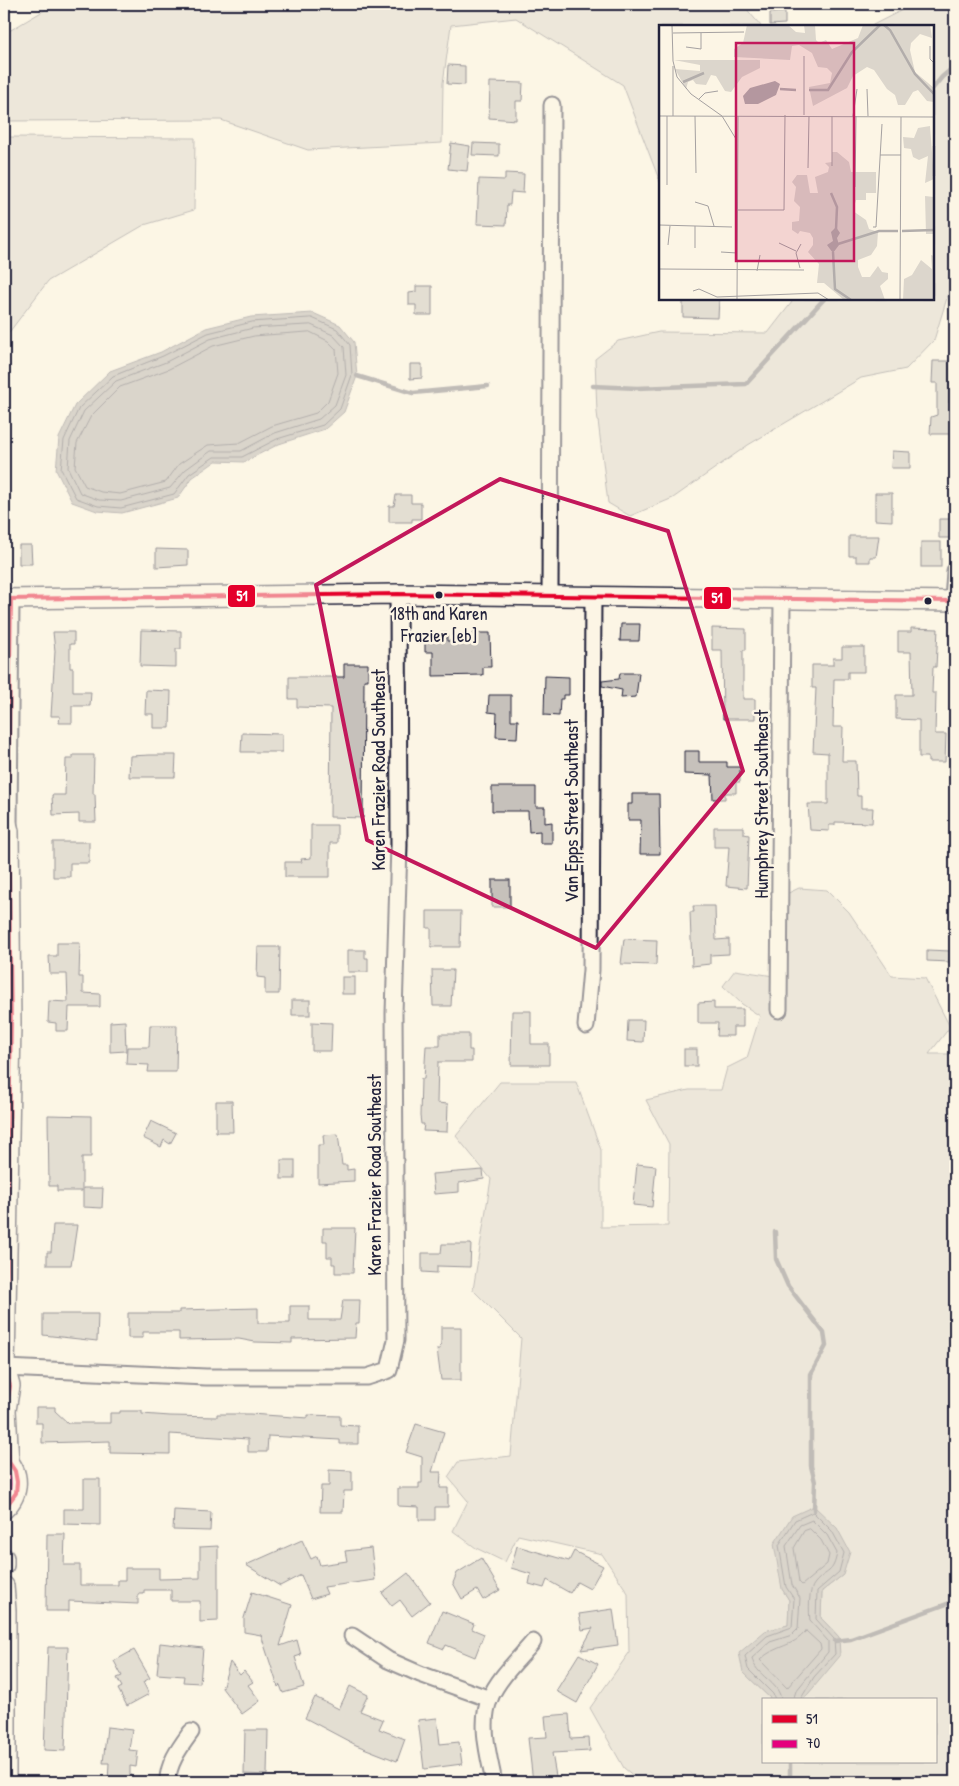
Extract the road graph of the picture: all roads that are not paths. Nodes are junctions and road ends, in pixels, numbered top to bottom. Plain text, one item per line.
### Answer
1 (552, 105) dead end
2 (955, 571) edge
3 (398, 594) junction
4 (550, 595) junction
5 (593, 596) junction
6 (782, 598) junction
7 (7, 599) edge
8 (954, 601) edge
9 (4, 813) edge
10 (9, 831) junction
11 (780, 1010) dead end
12 (586, 1026) dead end
13 (5, 1370) edge
14 (7, 1459) edge
15 (6, 1510) edge
16 (4, 1558) edge
17 (4, 1565) edge
18 (4, 1586) edge
19 (352, 1636) dead end
20 (533, 1642) dead end
21 (490, 1699) junction
22 (6, 1722) edge
23 (191, 1732) dead end
24 (6, 1782) edge
25 (168, 1782) edge
26 (494, 1782) edge

1 - 4 street
2 - 8 street
3 - 4 street
3 - 7 street
3 - 13 street, Karen Frazier Road Southeast
4 - 5 street
5 - 6 street
5 - 12 street, Van Epps Street Southeast
6 - 8 street
6 - 11 street, Humphrey Street Southeast
7 - 10 street
9 - 10 street
10 - 13 street
13 - 14 street
14 - 15 street
16 - 17 street
18 - 22 street
19 - 21 street
20 - 21 street
21 - 26 street
22 - 24 street
23 - 25 street

